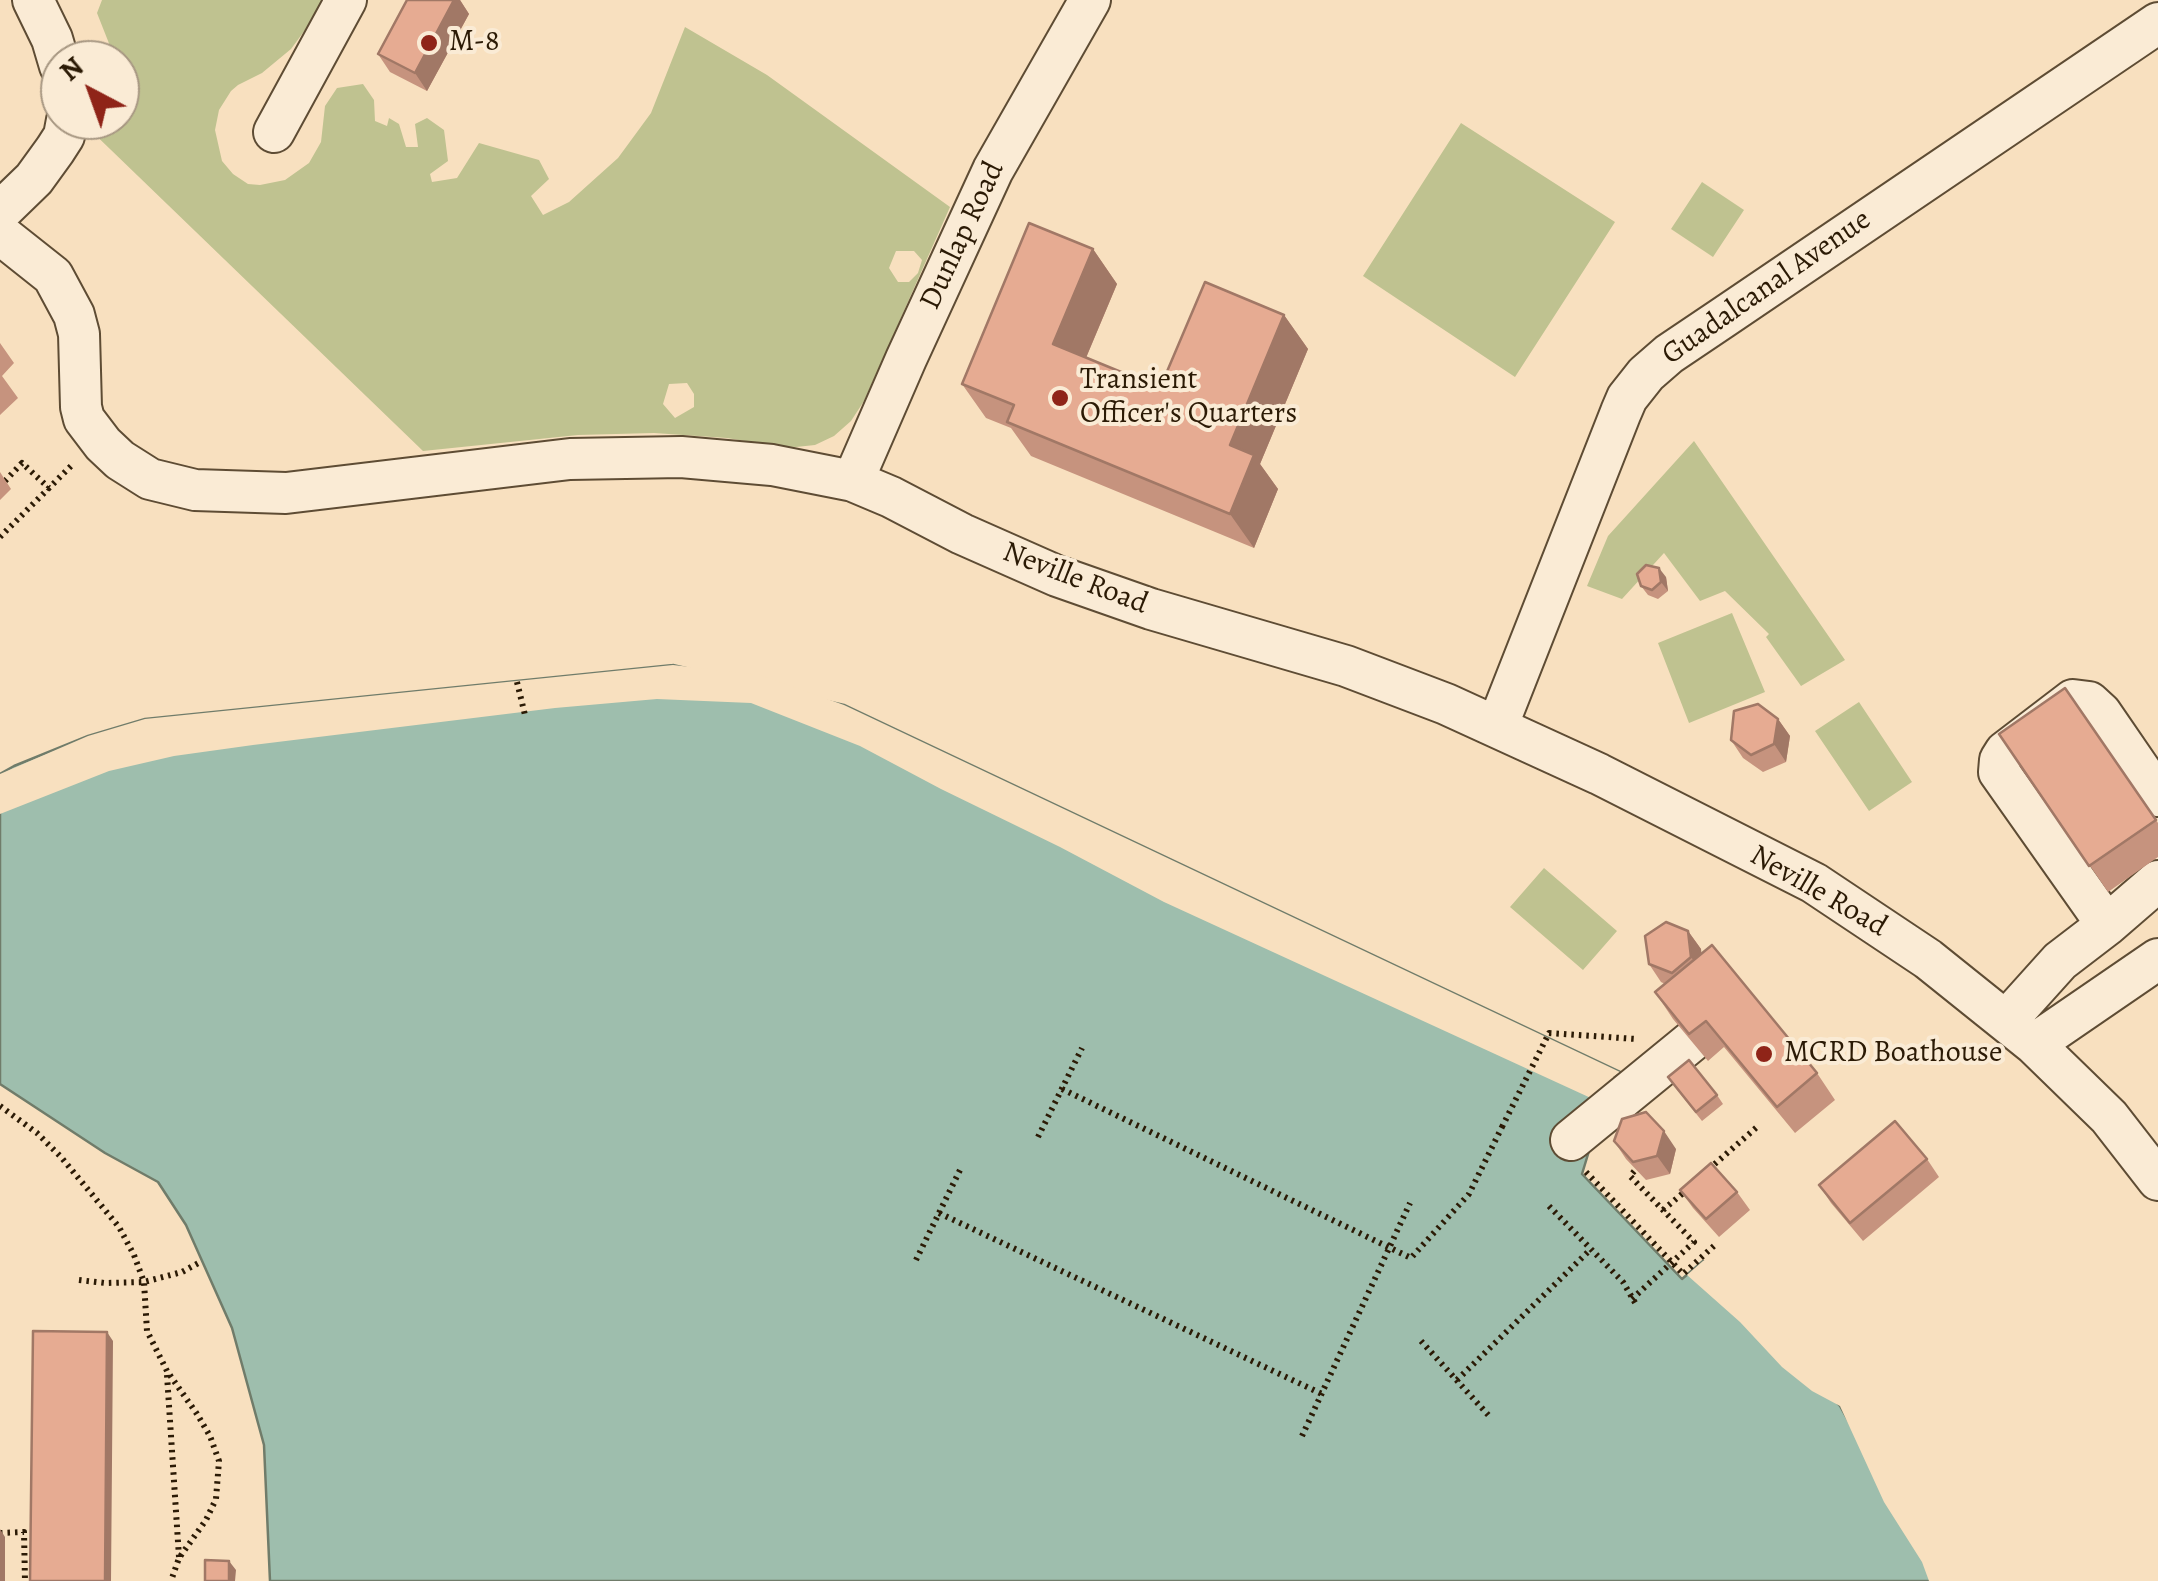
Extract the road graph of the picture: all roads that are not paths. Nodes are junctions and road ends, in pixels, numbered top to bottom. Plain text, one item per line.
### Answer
1 (33, 0) edge
2 (346, 0) edge
3 (1090, 0) edge
4 (2158, 22) edge
5 (52, 40) edge
6 (274, 132) dead end
7 (61, 140) edge
8 (0, 212) edge
9 (0, 234) edge
10 (854, 481) junction
11 (1497, 727) junction
12 (2158, 796) edge
13 (2158, 882) edge
14 (2107, 925) junction
15 (2158, 959) edge
16 (2020, 1032) junction
17 (1692, 1041) edge
18 (1581, 1148) road end
19 (2158, 1180) edge

1 - 5 street
2 - 6 street
3 - 10 street, Dunlap Road
4 - 11 street, Guadalcanal Avenue
7 - 8 street
9 - 10 street, Neville Road
10 - 11 street, Neville Road
11 - 16 street, Neville Road
12 - 14 street
13 - 14 street
14 - 16 street
15 - 16 street
16 - 19 street, Neville Road
17 - 18 street

